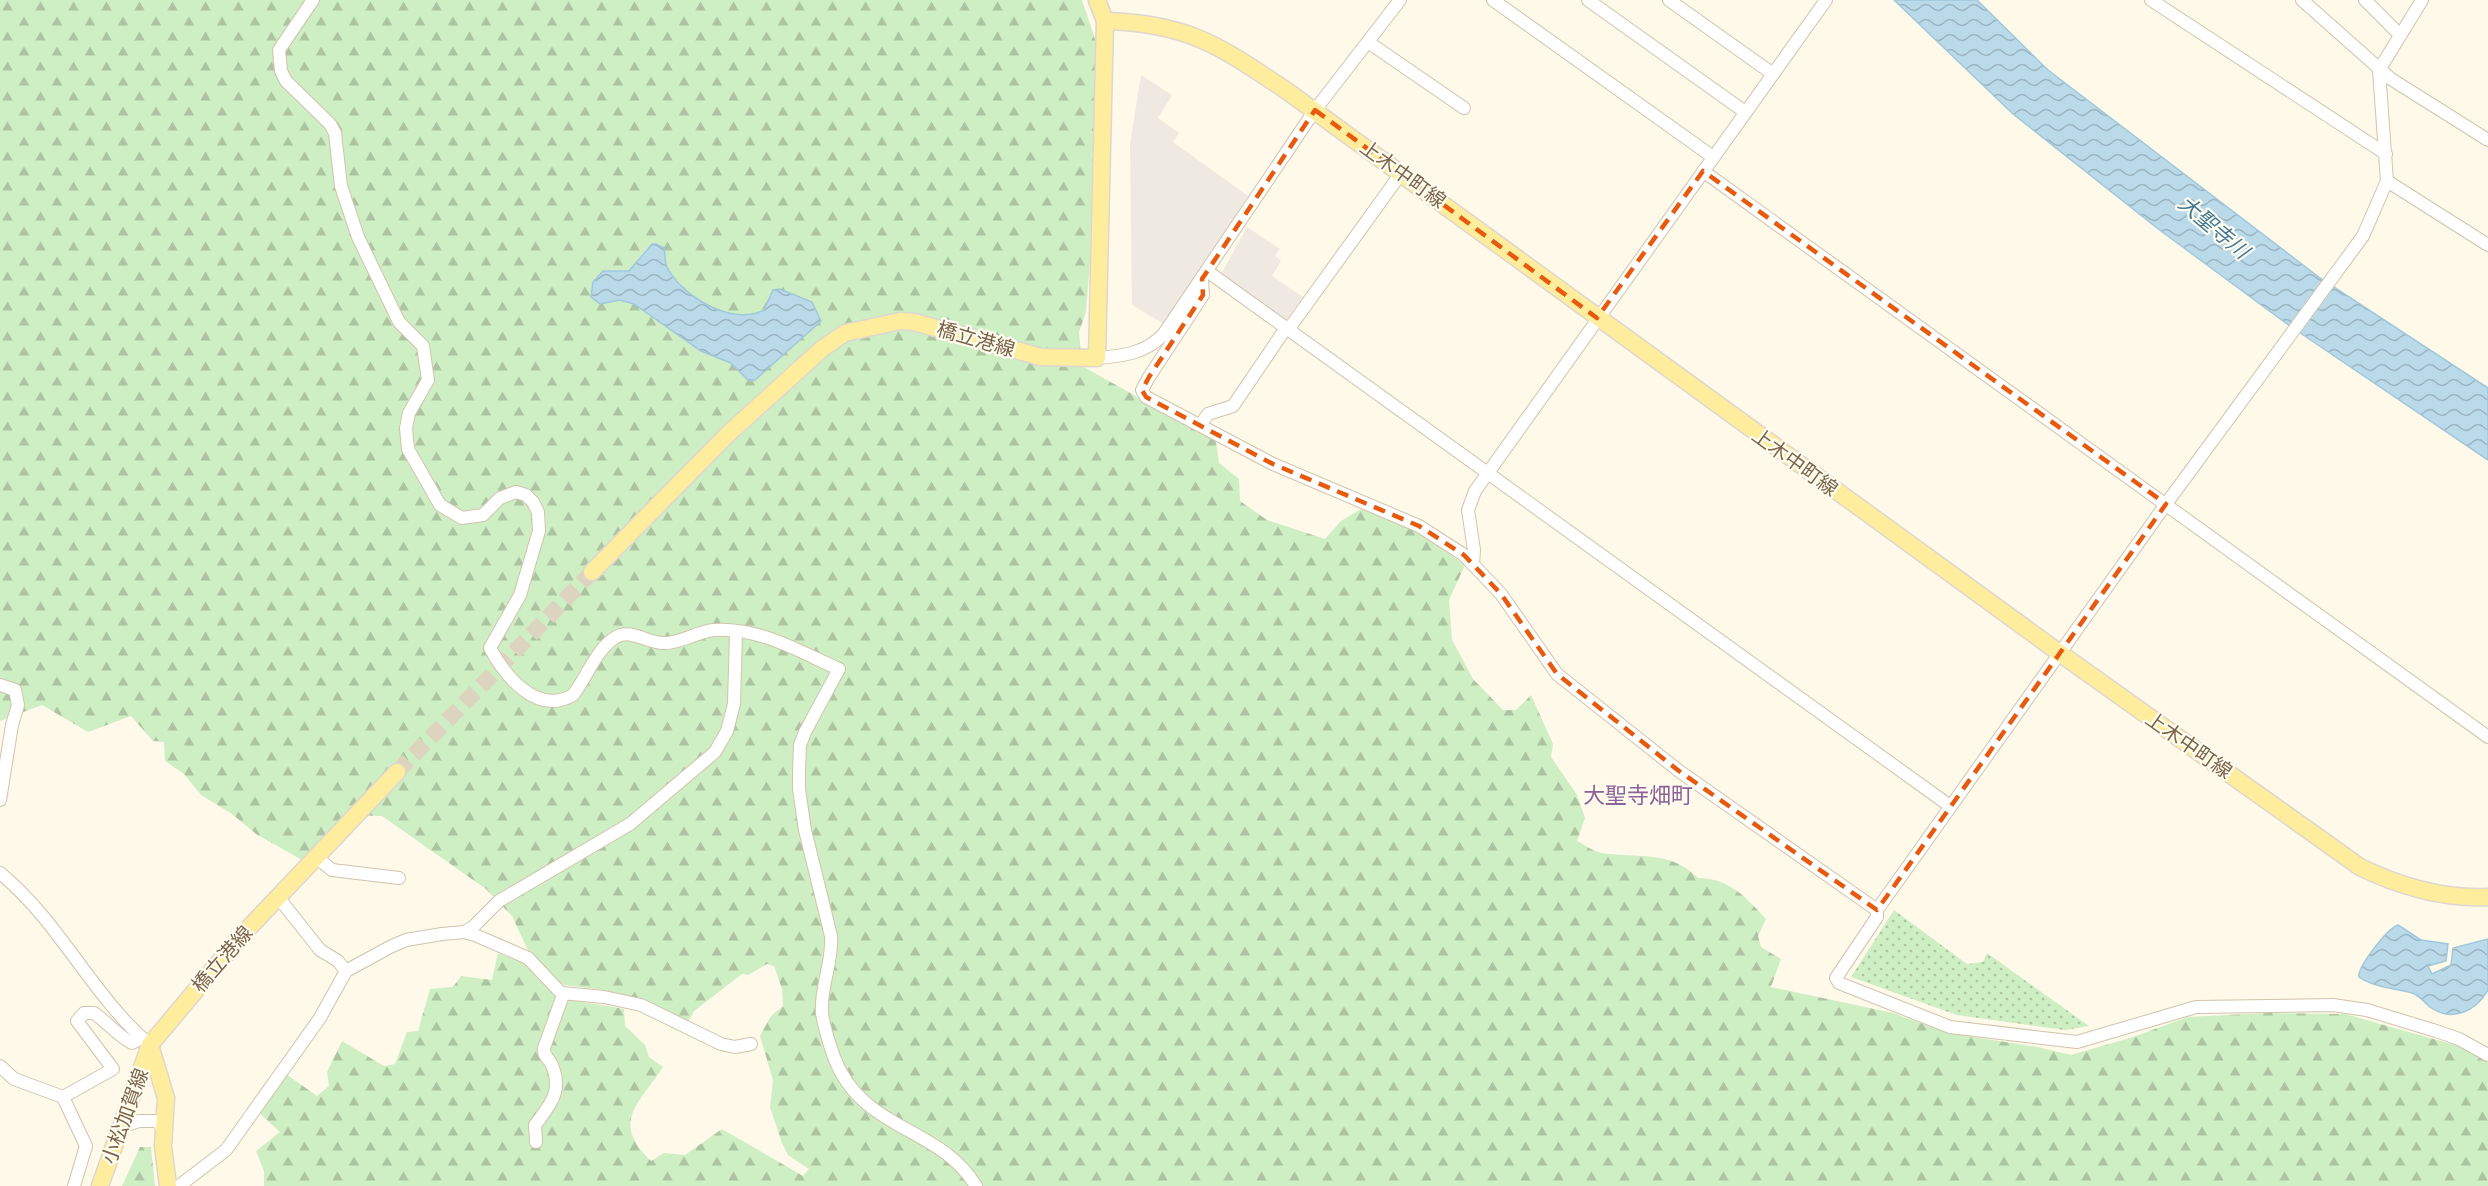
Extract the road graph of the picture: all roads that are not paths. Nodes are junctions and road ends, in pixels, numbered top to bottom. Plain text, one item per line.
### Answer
1 (313, 0) edge
2 (1097, 0) edge
3 (1400, 0) edge
4 (1494, 0) edge
5 (1588, 0) edge
6 (1669, 0) edge
7 (1826, 0) edge
8 (2151, 0) edge
9 (2302, 0) edge
10 (2365, 0) edge
11 (2422, 0) edge
12 (1105, 21) junction
13 (2399, 34) junction
14 (1368, 42) junction
15 (2379, 70) junction
16 (1773, 74) junction
17 (1464, 108) dead end
18 (1315, 110) junction
19 (1745, 112) junction
20 (2488, 140) edge
21 (2386, 154) junction
22 (1713, 157) junction
23 (1703, 171) junction
24 (1402, 172) junction
25 (2387, 181) junction
26 (2488, 245) edge
27 (1205, 275) junction
28 (1597, 318) junction
29 (1287, 329) junction
30 (1097, 358) junction
31 (1200, 425) junction
32 (1486, 472) junction
33 (2166, 504) junction
34 (1473, 565) junction
35 (592, 572) tunnel mouth
36 (736, 633) junction
37 (2061, 654) junction
38 (0, 685) edge
39 (2488, 736) edge
40 (397, 772) tunnel mouth
41 (0, 800) edge
42 (1950, 806) junction
43 (316, 857) junction
44 (0, 873) edge
45 (399, 878) dead end
46 (278, 897) junction
47 (2488, 897) edge
48 (1877, 910) junction
49 (464, 932) junction
50 (346, 971) junction
51 (562, 993) junction
52 (146, 1042) junction
53 (751, 1044) dead end
54 (2486, 1049) edge
55 (0, 1066) edge
56 (63, 1097) junction
57 (122, 1127) junction
58 (163, 1128) junction
59 (536, 1142) dead end
60 (74, 1186) edge
61 (100, 1186) edge
62 (168, 1186) edge
63 (179, 1186) edge
64 (976, 1186) edge

1 - 36 street
2 - 12 main road
3 - 14 street
4 - 22 street
5 - 19 street
6 - 16 street
7 - 16 street
8 - 21 street
9 - 15 street
10 - 13 street
11 - 13 street
12 - 18 main road, 上木中町線
12 - 30 main road
13 - 15 street
14 - 17 street
14 - 18 street
15 - 20 street
15 - 21 street
16 - 19 street
18 - 24 main road, 上木中町線
18 - 27 street
19 - 22 street
21 - 25 street
22 - 23 street
23 - 28 street
23 - 33 street
24 - 28 main road, 上木中町線
24 - 29 street
25 - 26 street
25 - 33 street
27 - 29 street
27 - 30 street
27 - 31 street
28 - 32 street
28 - 37 main road, 上木中町線
29 - 31 street
29 - 32 street
30 - 35 main road, 橋立港線
31 - 34 street
32 - 34 street
32 - 42 street
33 - 37 street
33 - 39 street
34 - 48 street
36 - 49 street
36 - 64 street
37 - 42 street
37 - 47 main road, 上木中町線
38 - 41 street
40 - 43 main road, 橋立港線
42 - 48 street
43 - 45 street
43 - 46 main road, 橋立港線
44 - 52 street
46 - 50 street
46 - 52 main road, 橋立港線
48 - 54 street
49 - 50 street
49 - 51 street
50 - 63 street
51 - 53 street
51 - 59 street
52 - 56 street
52 - 57 main road, 小松加賀線
52 - 58 main road
55 - 56 street
56 - 60 street
57 - 58 street
57 - 61 main road, 小松加賀線
58 - 62 main road

